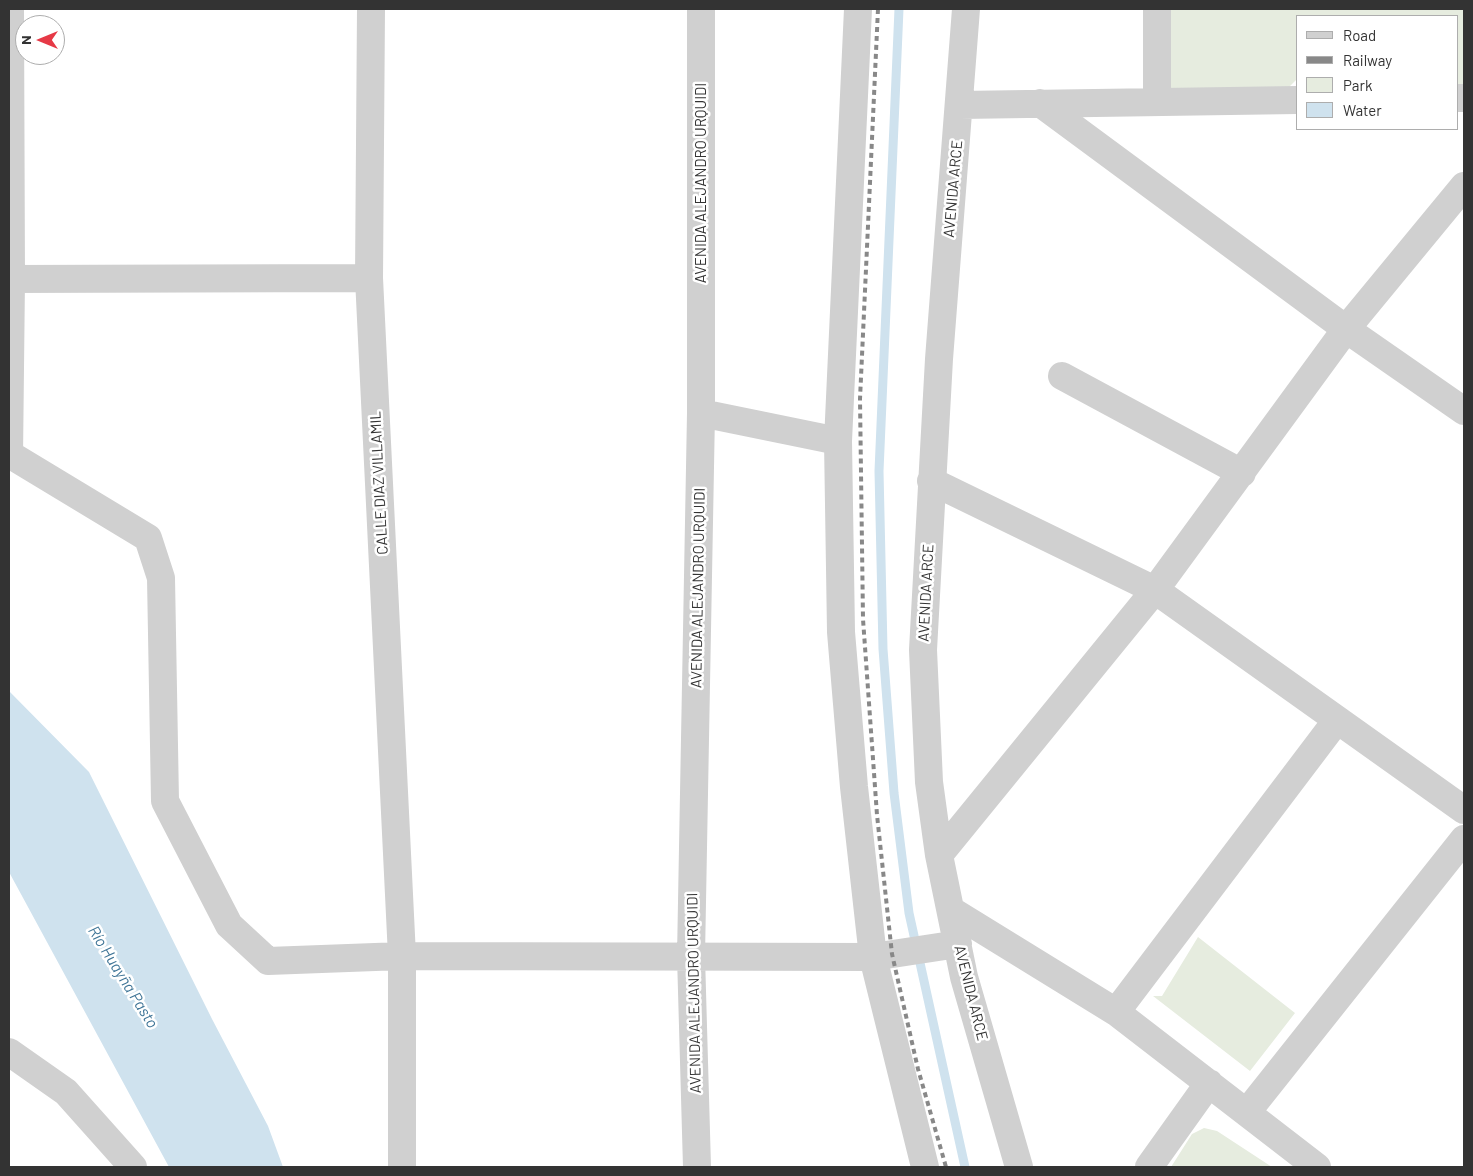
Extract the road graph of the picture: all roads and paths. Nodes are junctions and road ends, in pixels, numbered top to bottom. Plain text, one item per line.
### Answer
1 (10, 9) edge
2 (371, 9) edge
3 (701, 9) edge
4 (858, 9) edge
5 (966, 9) edge
6 (1157, 9) edge
7 (1296, 100) edge
8 (1157, 101) junction
9 (1040, 103) junction
10 (960, 105) junction
11 (1464, 186) edge
12 (369, 278) junction
13 (10, 279) edge
14 (1346, 329) junction
15 (1062, 376) dead end
16 (1464, 411) edge
17 (701, 413) junction
18 (838, 441) junction
19 (9, 455) edge
20 (1242, 473) junction
21 (931, 481) junction
22 (1155, 590) junction
23 (1337, 720) junction
24 (1464, 810) edge
25 (1464, 839) edge
26 (939, 855) junction
27 (952, 911) junction
28 (958, 944) junction
29 (402, 956) junction
30 (692, 956) junction
31 (873, 957) junction
32 (1116, 1012) junction
33 (9, 1052) edge
34 (1208, 1083) junction
35 (1247, 1112) junction
36 (133, 1167) edge
37 (402, 1167) edge
38 (697, 1167) edge
39 (925, 1167) edge
40 (1019, 1167) edge
41 (1149, 1167) edge
42 (1316, 1167) edge

1 - 13 street
2 - 12 street, CALLE DIAZ VILLAMIL
3 - 17 street, AVENIDA ALEJANDRO URQUIDI
4 - 18 street
5 - 10 street, AVENIDA ARCE
6 - 8 street
7 - 8 street
8 - 9 street
9 - 10 street
9 - 14 street
10 - 21 street, AVENIDA ARCE
11 - 14 street
12 - 13 street
12 - 29 street, CALLE DIAZ VILLAMIL
13 - 19 street
14 - 16 street
14 - 20 street
15 - 20 street
17 - 18 street
17 - 30 street, AVENIDA ALEJANDRO URQUIDI
18 - 31 street
19 - 29 street
20 - 22 street
21 - 22 street
21 - 26 street, AVENIDA ARCE
22 - 23 street
22 - 26 street
23 - 24 street
23 - 32 street
25 - 35 street
26 - 27 street, AVENIDA ARCE
27 - 28 street, AVENIDA ARCE
27 - 32 street
28 - 31 street
28 - 40 street, AVENIDA ARCE
29 - 30 street
29 - 37 street, CALLE DIAZ VILLAMIL
30 - 31 street
30 - 38 street, AVENIDA ALEJANDRO URQUIDI
31 - 39 street
32 - 34 street
33 - 36 street
34 - 35 street
34 - 41 street
35 - 42 street

